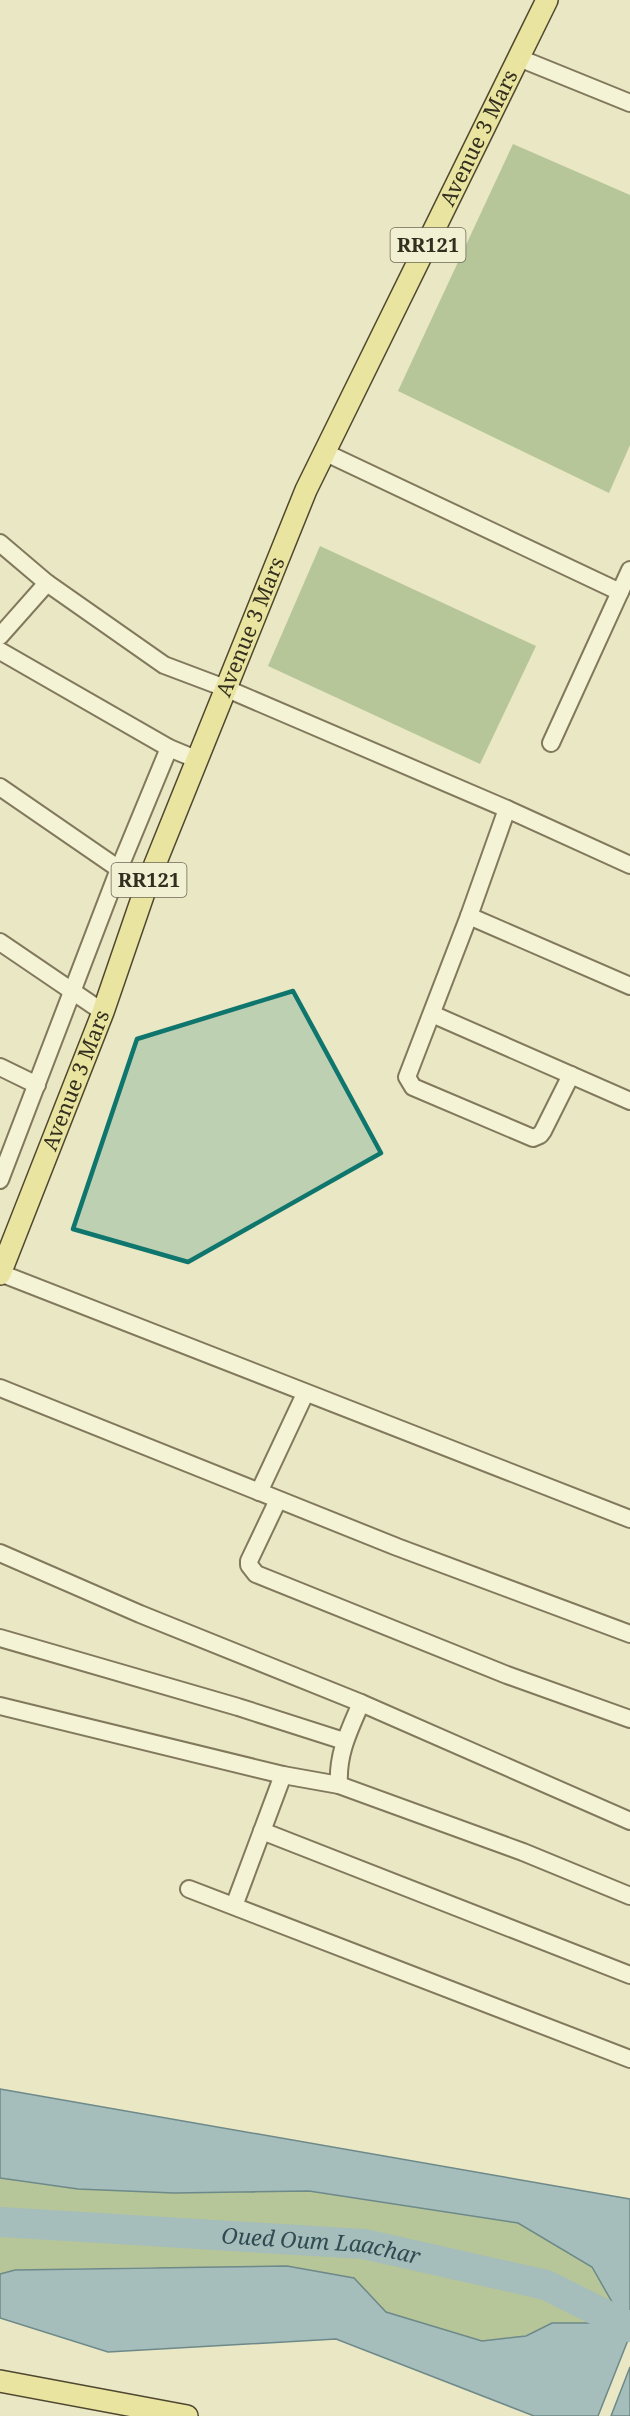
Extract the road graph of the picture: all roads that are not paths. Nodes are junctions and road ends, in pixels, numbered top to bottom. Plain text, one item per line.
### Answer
1 (548, 0) edge
2 (519, 58) junction
3 (630, 104) edge
4 (324, 452) junction
5 (0, 543) edge
6 (630, 570) edge
7 (48, 583) junction
8 (620, 592) junction
9 (0, 636) edge
10 (0, 651) edge
11 (225, 688) junction
12 (551, 743) dead end
13 (169, 748) junction
14 (198, 760) junction
15 (0, 787) edge
16 (507, 809) junction
17 (630, 865) edge
18 (119, 869) junction
19 (147, 884) junction
20 (469, 916) junction
21 (0, 942) edge
22 (630, 986) edge
23 (74, 990) junction
24 (103, 1012) junction
25 (432, 1014) junction
26 (0, 1067) edge
27 (571, 1074) junction
28 (38, 1085) junction
29 (630, 1101) edge
30 (0, 1180) edge
31 (0, 1273) edge
32 (0, 1388) edge
33 (305, 1394) junction
34 (259, 1492) junction
35 (278, 1500) junction
36 (630, 1519) edge
37 (0, 1553) edge
38 (630, 1634) edge
39 (0, 1638) edge
40 (362, 1703) junction
41 (0, 1706) edge
42 (630, 1719) edge
43 (344, 1741) junction
44 (283, 1775) junction
45 (339, 1785) junction
46 (630, 1821) edge
47 (262, 1831) junction
48 (189, 1889) dead end
49 (630, 1896) edge
50 (234, 1906) junction
51 (630, 1975) edge
52 (630, 2059) edge
53 (0, 2381) edge
54 (186, 2416) edge

1 - 2 main road, Avenue 3 Mars / RR121
2 - 3 street
2 - 4 main road, Avenue 3 Mars / RR121
4 - 8 street
4 - 11 main road, Avenue 3 Mars / RR121
5 - 7 street
6 - 8 street
7 - 9 street
7 - 11 street
8 - 12 street
10 - 13 street
11 - 14 main road, Avenue 3 Mars / RR121
11 - 16 street
13 - 14 street
13 - 18 street
14 - 19 main road, Avenue 3 Mars / RR121
15 - 18 street
16 - 17 street
16 - 20 street
18 - 19 street
18 - 23 street
19 - 24 main road, Avenue 3 Mars / RR121
20 - 22 street
20 - 25 street
21 - 23 street
23 - 24 street
23 - 28 street
24 - 31 main road, Avenue 3 Mars / RR121
25 - 27 street
25 - 27 street
26 - 28 street
27 - 29 street
28 - 30 street
31 - 33 street
32 - 34 street
33 - 34 street
33 - 36 street
34 - 35 street
35 - 38 street
35 - 42 street
37 - 40 street
39 - 43 street
40 - 43 street
40 - 46 street
41 - 44 street
43 - 45 street
44 - 45 street
44 - 47 street
45 - 49 street
47 - 50 street
47 - 51 street
48 - 50 street
50 - 52 street
53 - 54 main road

